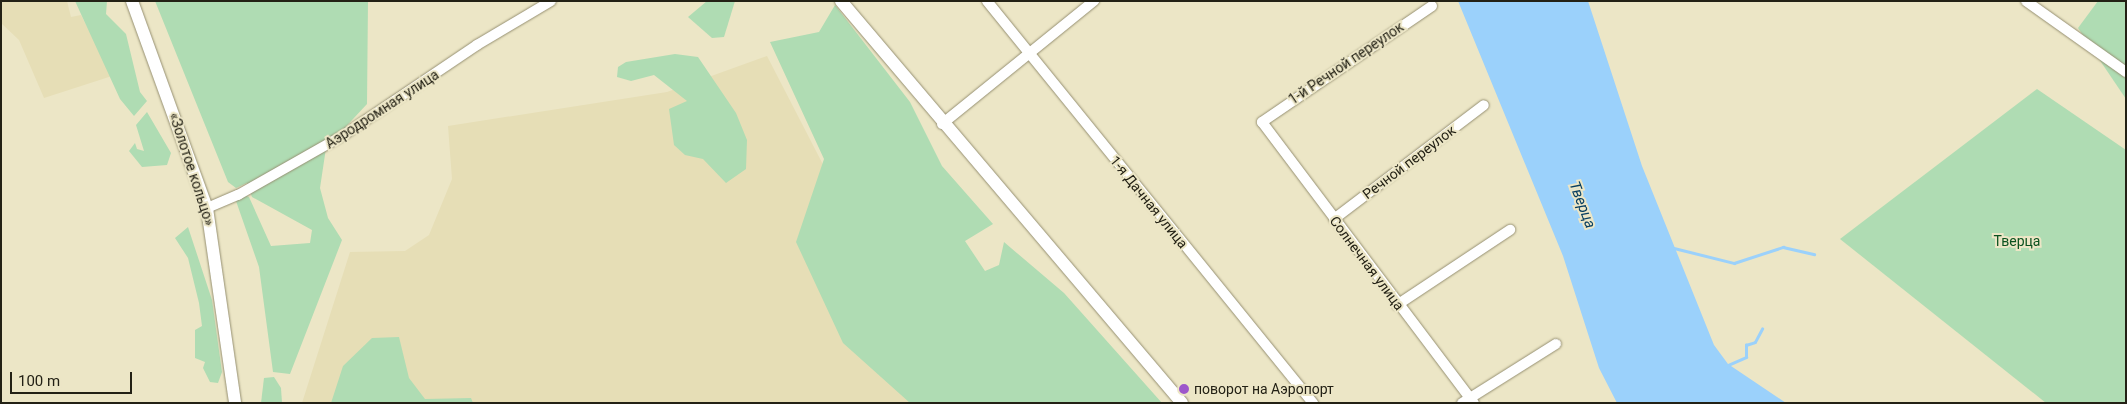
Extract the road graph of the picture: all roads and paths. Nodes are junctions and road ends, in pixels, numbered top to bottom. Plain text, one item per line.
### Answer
1 (132, 1) edge
2 (552, 1) edge
3 (841, 1) edge
4 (987, 1) edge
5 (1094, 1) edge
6 (2026, 1) edge
7 (1432, 6) dead end
8 (1030, 57) junction
9 (2126, 72) edge
10 (1484, 105) dead end
11 (1262, 122) joint
12 (942, 124) junction
13 (207, 208) junction
14 (1334, 219) junction
15 (1510, 230) dead end
16 (1397, 305) junction
17 (1556, 344) dead end
18 (1468, 401) edge
19 (235, 403) edge
20 (1182, 403) edge
21 (1313, 403) edge

1 - 13 main road, «Золотое кольцо»
2 - 13 street, Аэродромная улица
3 - 12 main road
4 - 8 street, 1-я Дачная улица
5 - 8 street
6 - 9 street
7 - 11 street, 1-й Речной переулок
8 - 12 street
8 - 21 street, 1-я Дачная улица
10 - 14 street, Речной переулок
11 - 14 street, Солнечная улица
12 - 20 main road
13 - 19 main road, «Золотое кольцо»
14 - 16 street, Солнечная улица
15 - 16 street
16 - 18 street, Солнечная улица
17 - 18 street

